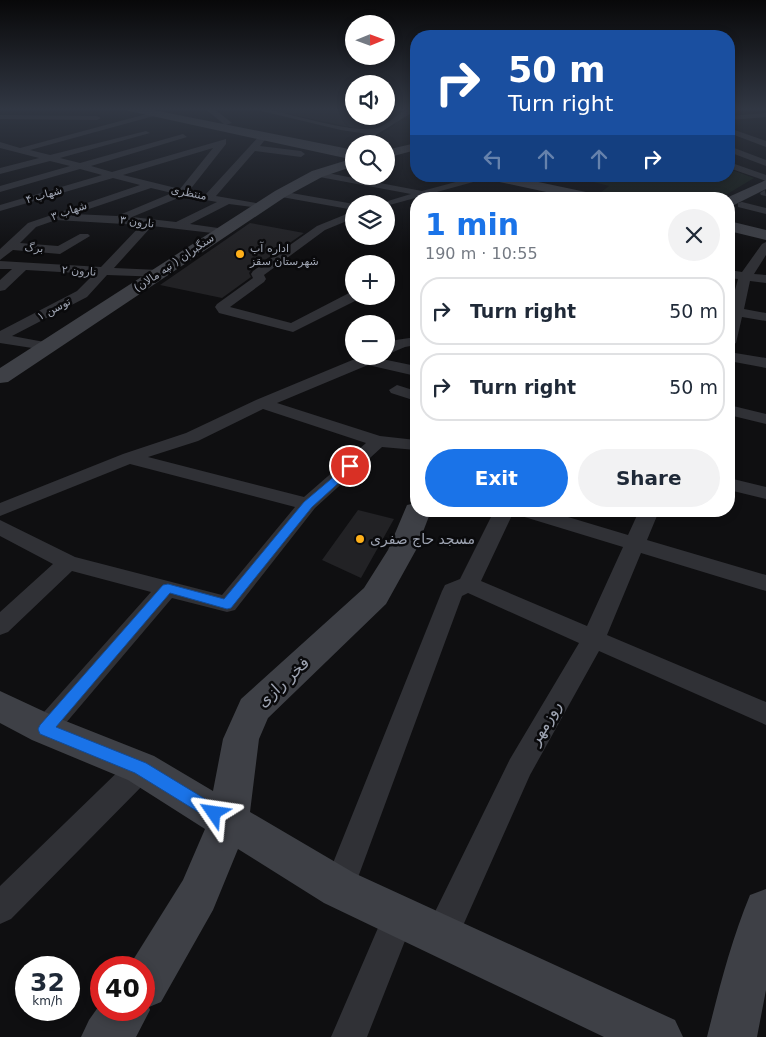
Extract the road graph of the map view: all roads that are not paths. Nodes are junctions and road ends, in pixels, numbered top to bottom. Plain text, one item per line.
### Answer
1 (45, 156) edge
2 (57, 156) edge
3 (118, 156) edge
4 (162, 156) edge
5 (207, 156) edge
6 (246, 156) edge
7 (751, 156) edge
8 (51, 158) junction
9 (345, 160) edge
10 (395, 160) edge
11 (409, 162) dead end
12 (766, 163) edge
13 (84, 166) junction
14 (735, 168) edge
15 (0, 172) edge
16 (117, 174) junction
17 (316, 174) junction
18 (766, 178) edge
19 (467, 182) edge
20 (519, 182) edge
21 (150, 185) junction
22 (0, 188) edge
23 (766, 190) edge
24 (429, 192) joint
25 (567, 192) edge
26 (182, 193) junction
27 (280, 194) junction
28 (209, 197) junction
29 (410, 197) edge
30 (395, 201) edge
31 (228, 202) junction
32 (735, 203) edge
33 (345, 205) edge
34 (263, 207) junction
35 (0, 208) edge
36 (766, 211) edge
37 (52, 217) junction
38 (345, 218) edge
39 (118, 220) junction
40 (148, 224) junction
41 (176, 227) junction
42 (735, 227) edge
43 (221, 231) junction
44 (766, 235) edge
45 (84, 236) dead end
46 (12, 240) junction
47 (766, 246) edge
48 (0, 256) edge
49 (0, 265) edge
50 (22, 267) junction
51 (102, 272) junction
52 (159, 274) junction
53 (735, 275) edge
54 (745, 277) junction
55 (766, 279) edge
56 (0, 287) edge
57 (345, 301) edge
58 (735, 303) edge
59 (735, 306) edge
60 (766, 317) edge
61 (0, 338) edge
62 (410, 342) edge
63 (44, 346) junction
64 (395, 346) edge
65 (735, 358) edge
66 (766, 363) edge
67 (355, 365) edge
68 (395, 365) edge
69 (410, 369) edge
70 (0, 377) edge
71 (396, 390) dead end
72 (410, 394) edge
73 (262, 403) junction
74 (735, 411) edge
75 (766, 419) edge
76 (378, 441) junction
77 (410, 445) edge
78 (130, 458) junction
79 (735, 485) edge
80 (766, 493) edge
81 (308, 504) junction
82 (0, 510) edge
83 (414, 517) edge
84 (501, 517) edge
85 (544, 517) edge
86 (646, 517) edge
87 (0, 528) edge
88 (634, 545) junction
89 (68, 563) junction
90 (766, 583) edge
91 (468, 584) junction
92 (168, 588) junction
93 (0, 626) edge
94 (594, 638) junction
95 (0, 706) edge
96 (766, 714) edge
97 (45, 729) junction
98 (141, 768) junction
99 (228, 822) junction
100 (338, 888) junction
101 (0, 908) edge
102 (766, 911) edge
103 (398, 918) junction
104 (441, 936) junction
105 (155, 967) edge
106 (118, 1021) edge
107 (106, 1037) edge
108 (349, 1037) edge
109 (658, 1037) edge
110 (732, 1037) edge

1 - 8 street, منتظری
2 - 8 street
3 - 13 street
4 - 16 street, شهاب ۴
5 - 26 street
6 - 28 street
7 - 12 street
8 - 13 street, منتظری
8 - 15 street
9 - 17 street, سنگبران ( تپه مالان)
10 - 11 street
13 - 16 street, منتظری
13 - 22 street
14 - 18 street
16 - 21 street, منتظری
16 - 35 street, شهاب ۴
17 - 24 street
17 - 27 street, سنگبران ( تپه مالان)
19 - 24 street
20 - 25 street
21 - 26 street, منتظری
21 - 37 street, شهاب ۳
23 - 32 street
26 - 28 street, منتظری
26 - 39 street
27 - 33 street
27 - 34 street, سنگبران ( تپه مالان)
28 - 31 street, منتظری
29 - 30 street
31 - 34 street, منتظری
31 - 41 street
32 - 36 street
34 - 43 street, سنگبران ( تپه مالان)
37 - 39 street, نارون ۳
37 - 46 street, شهاب ۳
38 - 57 street
39 - 40 street, نارون ۳
40 - 41 street, نارون ۳
40 - 51 street, توسن ۱
41 - 43 street, نارون ۳
42 - 44 street
43 - 52 street, سنگبران ( تپه مالان)
45 - 46 street, برگ
46 - 48 street, شهاب ۳
47 - 54 street
49 - 50 street, نارون ۲
50 - 51 street, نارون ۲
50 - 56 street
51 - 52 street, نارون ۲
51 - 61 street, توسن ۱
52 - 63 street, سنگبران ( تپه مالان)
53 - 54 street
54 - 55 street
54 - 58 street
59 - 60 street
61 - 63 street
62 - 64 street
63 - 70 street, سنگبران ( تپه مالان)
65 - 66 street
67 - 73 street
68 - 69 street
71 - 72 street
73 - 76 street
73 - 78 street
74 - 75 street
76 - 77 street
76 - 81 street
78 - 81 street
78 - 82 street
79 - 80 street
81 - 92 street
83 - 99 street, فخر رازی
84 - 91 street
85 - 88 street
86 - 88 street, روزمهر
87 - 89 street
88 - 90 street
88 - 94 street, روزمهر
89 - 92 street
89 - 93 street
91 - 94 street
91 - 100 street
92 - 97 street
94 - 96 street
94 - 104 street, روزمهر
95 - 97 street
97 - 98 street
98 - 99 street
98 - 101 street
99 - 100 street
99 - 105 street, فخر رازی
100 - 103 street
102 - 110 street
103 - 104 street
103 - 108 street
104 - 109 street
106 - 107 street

